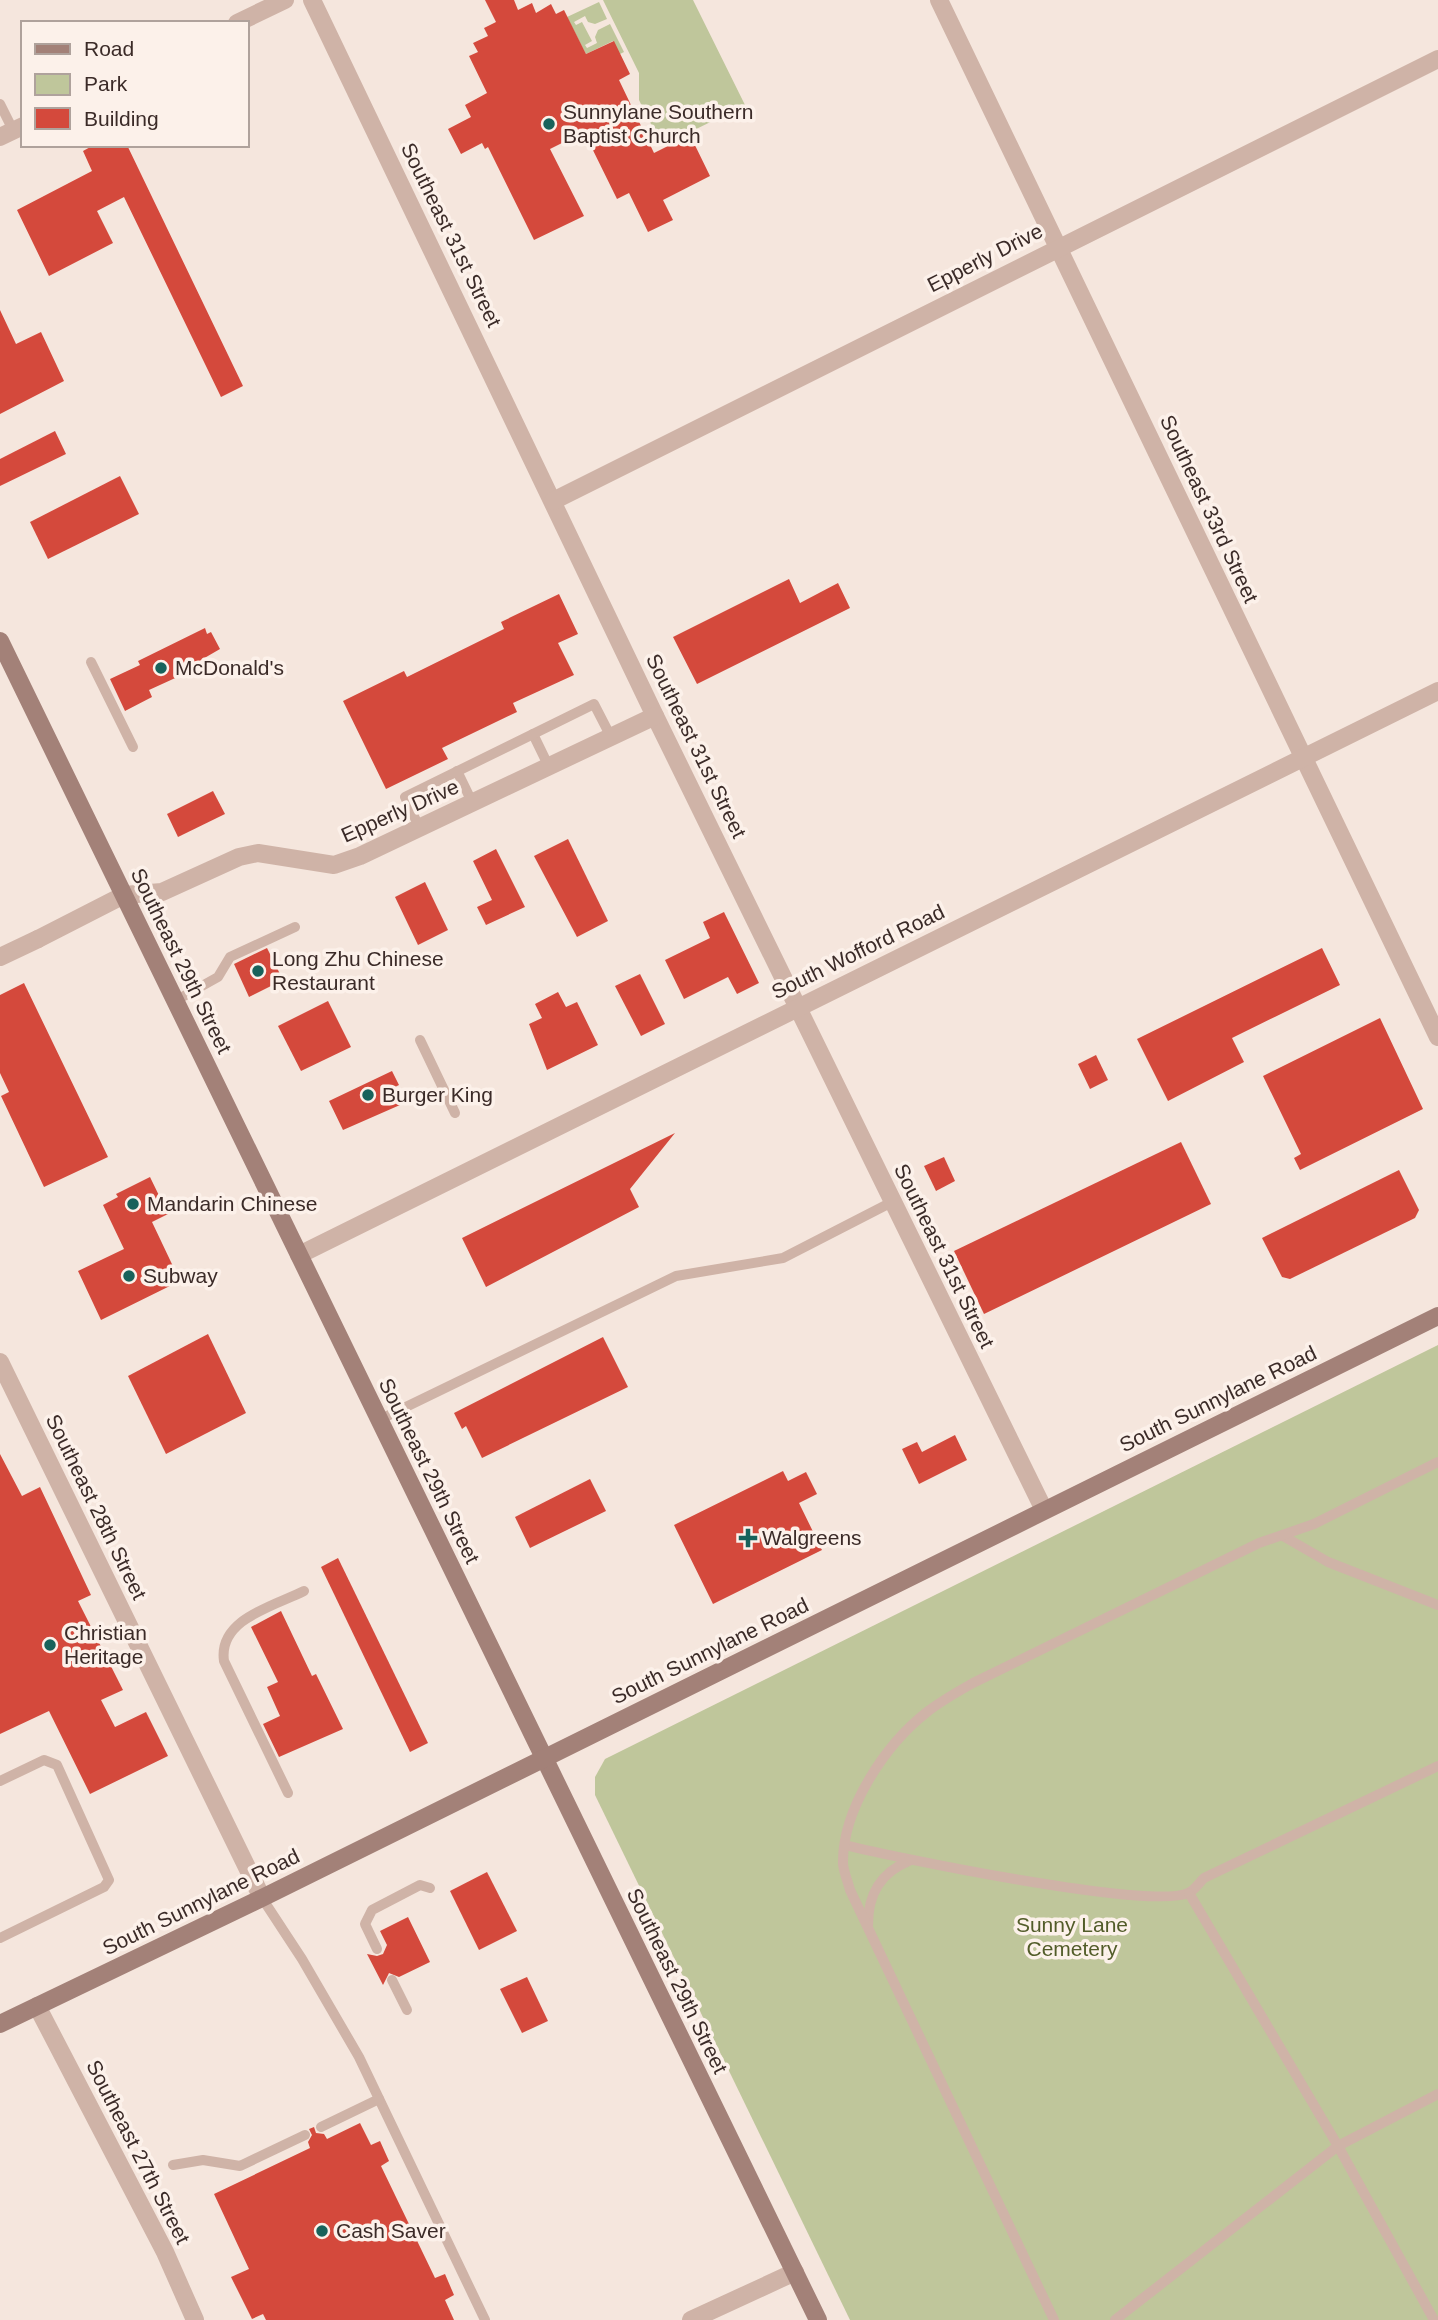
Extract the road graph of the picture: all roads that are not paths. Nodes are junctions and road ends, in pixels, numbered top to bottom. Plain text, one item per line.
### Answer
1 (285, 0) edge
2 (312, 0) edge
3 (939, 0) edge
4 (241, 21) edge
5 (1438, 59) edge
6 (0, 104) edge
7 (12, 131) edge
8 (1059, 246) junction
9 (553, 500) junction
10 (0, 641) edge
11 (91, 662) dead end
12 (1438, 691) edge
13 (655, 716) junction
14 (533, 734) junction
15 (611, 737) junction
16 (133, 747) dead end
17 (1302, 758) junction
18 (549, 767) junction
19 (457, 771) junction
20 (473, 804) junction
21 (420, 829) junction
22 (124, 895) junction
23 (295, 927) dead end
24 (0, 957) edge
25 (175, 1001) junction
26 (797, 1007) junction
27 (1438, 1037) edge
28 (420, 1040) dead end
29 (455, 1114) dead end
30 (892, 1202) junction
31 (299, 1255) junction
32 (1438, 1316) edge
33 (0, 1362) edge
34 (379, 1420) junction
35 (1438, 1462) edge
36 (1044, 1510) junction
37 (1283, 1536) junction
38 (304, 1591) dead end
39 (1438, 1605) edge
40 (544, 1759) junction
41 (1438, 1766) edge
42 (0, 1781) edge
43 (288, 1793) dead end
44 (845, 1845) junction
45 (909, 1861) junction
46 (430, 1888) dead end
47 (1189, 1893) junction
48 (262, 1898) junction
49 (868, 1931) junction
50 (0, 1938) edge
51 (377, 1949) dead end
52 (393, 1980) dead end
53 (37, 2006) junction
54 (407, 2010) dead end
55 (0, 2024) edge
56 (1438, 2094) edge
57 (379, 2099) junction
58 (321, 2127) dead end
59 (305, 2135) dead end
60 (1338, 2146) junction
61 (173, 2165) dead end
62 (795, 2272) junction
63 (195, 2320) edge
64 (485, 2320) edge
65 (691, 2320) edge
66 (818, 2320) edge
67 (1054, 2320) edge
68 (1115, 2320) edge
69 (1434, 2320) edge

1 - 4 street
2 - 9 street, Southeast 31st Street
3 - 8 street, Southeast 33rd Street
5 - 8 street, Epperly Drive
6 - 7 lane
8 - 9 street, Epperly Drive
8 - 17 street, Southeast 33rd Street
9 - 13 street, Southeast 31st Street
10 - 22 main road, Southeast 29th Street
11 - 16 lane
12 - 17 street, South Wofford Road
13 - 15 street, Epperly Drive
13 - 26 street, Southeast 31st Street
14 - 15 lane
14 - 18 lane
14 - 19 lane
15 - 18 street, Epperly Drive
17 - 26 street, South Wofford Road
17 - 27 street, Southeast 33rd Street
18 - 20 street, Epperly Drive
19 - 20 lane
19 - 21 lane
20 - 21 street, Epperly Drive
21 - 22 street, Epperly Drive
22 - 24 street, Epperly Drive
22 - 25 main road, Southeast 29th Street
23 - 25 lane
25 - 31 main road, Southeast 29th Street
26 - 30 street, Southeast 31st Street
26 - 31 street, South Wofford Road
28 - 29 lane
30 - 34 lane
30 - 36 street, Southeast 31st Street
31 - 34 main road, Southeast 29th Street
32 - 36 main road, South Sunnylane Road
33 - 48 street, Southeast 28th Street
34 - 40 main road, Southeast 29th Street
35 - 37 lane
36 - 40 main road, South Sunnylane Road
37 - 39 lane
37 - 44 lane
38 - 43 lane
40 - 48 main road, South Sunnylane Road
40 - 62 main road, Southeast 29th Street
41 - 47 lane
42 - 50 lane
44 - 45 lane
44 - 49 lane
45 - 47 lane
45 - 49 lane
46 - 51 lane
47 - 60 lane
48 - 53 main road, South Sunnylane Road
48 - 57 lane
49 - 67 lane
52 - 54 lane
53 - 55 main road, South Sunnylane Road
53 - 63 street, Southeast 27th Street
56 - 60 lane
57 - 58 lane
57 - 64 lane
59 - 61 lane
60 - 68 lane
60 - 69 lane
62 - 65 street
62 - 66 main road, Southeast 29th Street

